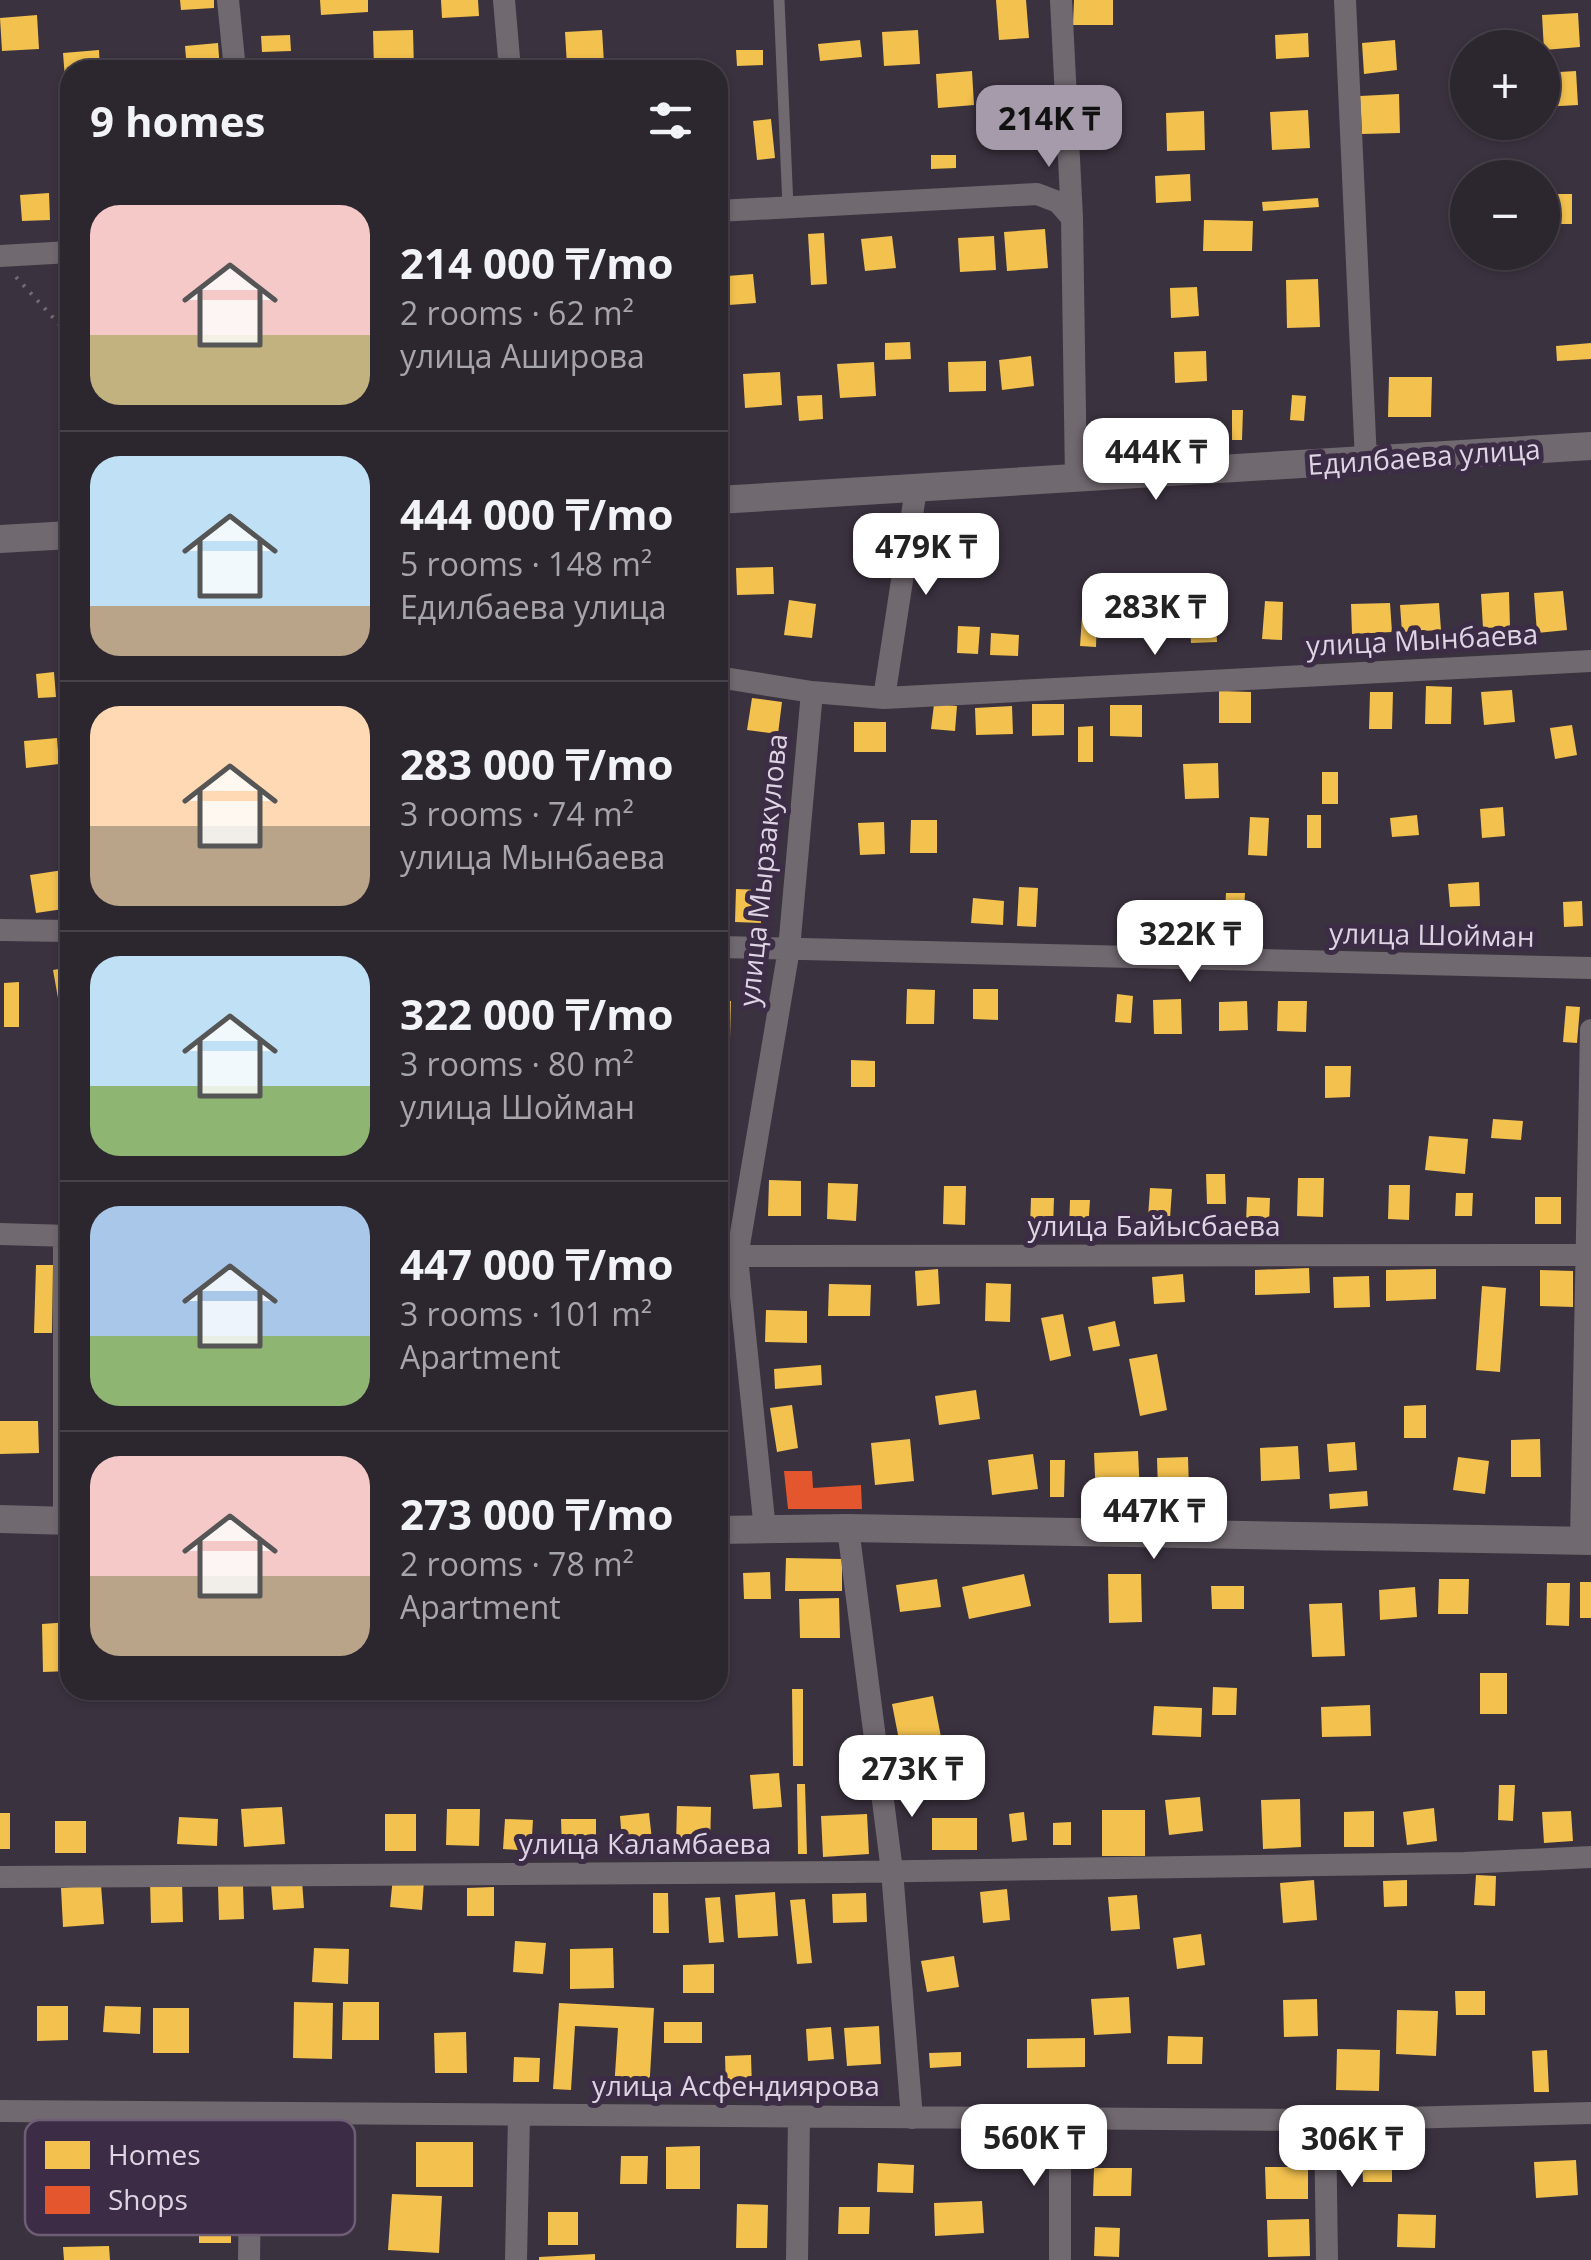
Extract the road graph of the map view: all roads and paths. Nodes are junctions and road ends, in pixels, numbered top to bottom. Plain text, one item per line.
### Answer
1 (228, 0) edge
2 (504, 0) edge
3 (779, 0) edge
4 (1061, 0) edge
5 (1345, 0) edge
6 (235, 60) edge
7 (509, 60) edge
8 (788, 207) junction
9 (728, 210) edge
10 (1072, 218) junction
11 (60, 254) edge
12 (6, 265) edge
13 (60, 325) edge
14 (1591, 446) edge
15 (1366, 460) junction
16 (1076, 479) junction
17 (916, 489) junction
18 (728, 499) edge
19 (60, 536) edge
20 (0, 539) edge
21 (1591, 661) edge
22 (728, 678) edge
23 (812, 692) junction
24 (884, 698) junction
25 (0, 930) edge
26 (60, 931) edge
27 (728, 948) edge
28 (790, 949) junction
29 (1591, 968) edge
30 (1591, 1030) edge
31 (0, 1234) edge
32 (60, 1236) edge
33 (728, 1252) edge
34 (1588, 1255) edge
35 (728, 1257) edge
36 (728, 1264) edge
37 (0, 1520) edge
38 (60, 1520) edge
39 (848, 1528) junction
40 (728, 1530) edge
41 (765, 1530) junction
42 (1586, 1540) edge
43 (1591, 1857) edge
44 (892, 1871) junction
45 (0, 1877) edge
46 (0, 2111) edge
47 (252, 2113) junction
48 (1591, 2113) edge
49 (518, 2115) junction
50 (799, 2117) junction
51 (912, 2118) junction
52 (1060, 2118) junction
53 (252, 2120) edge
54 (1325, 2120) junction
55 (250, 2235) edge
56 (249, 2260) edge
57 (516, 2260) edge
58 (796, 2260) edge
59 (1060, 2260) edge
60 (1326, 2260) edge

1 - 6 street
2 - 7 street
3 - 8 lane
4 - 10 street
5 - 15 street
8 - 9 street
8 - 10 street
10 - 16 street
11 - 12 street
12 - 13 path
14 - 15 street, Едилбаева улица
15 - 16 street, Едилбаева улица
16 - 17 street, Едилбаева улица
17 - 18 street, Едилбаева улица
17 - 24 street
19 - 20 street
21 - 24 street, улица Мынбаева
22 - 23 street, улица Мынбаева
23 - 24 street, улица Мынбаева
23 - 28 street, улица Мырзакулова
25 - 26 street
27 - 28 street, улица Шойман
28 - 29 street, улица Шойман
28 - 33 street, улица Мырзакулова
30 - 34 street
31 - 32 street
34 - 35 street, улица Байысбаева
34 - 42 street
36 - 41 street, улица Мырзакулова
37 - 38 street
39 - 41 street
39 - 42 street
39 - 44 street
40 - 41 street
43 - 44 street, улица Каламбаева
44 - 45 street, улица Каламбаева
44 - 51 street
46 - 47 street, улица Асфендиярова
47 - 49 street, улица Асфендиярова
47 - 53 street
48 - 54 street, улица Асфендиярова
49 - 50 street, улица Асфендиярова
49 - 57 street
50 - 51 street, улица Асфендиярова
50 - 58 street
51 - 52 street, улица Асфендиярова
52 - 54 street, улица Асфендиярова
52 - 59 street
54 - 60 street
55 - 56 street

